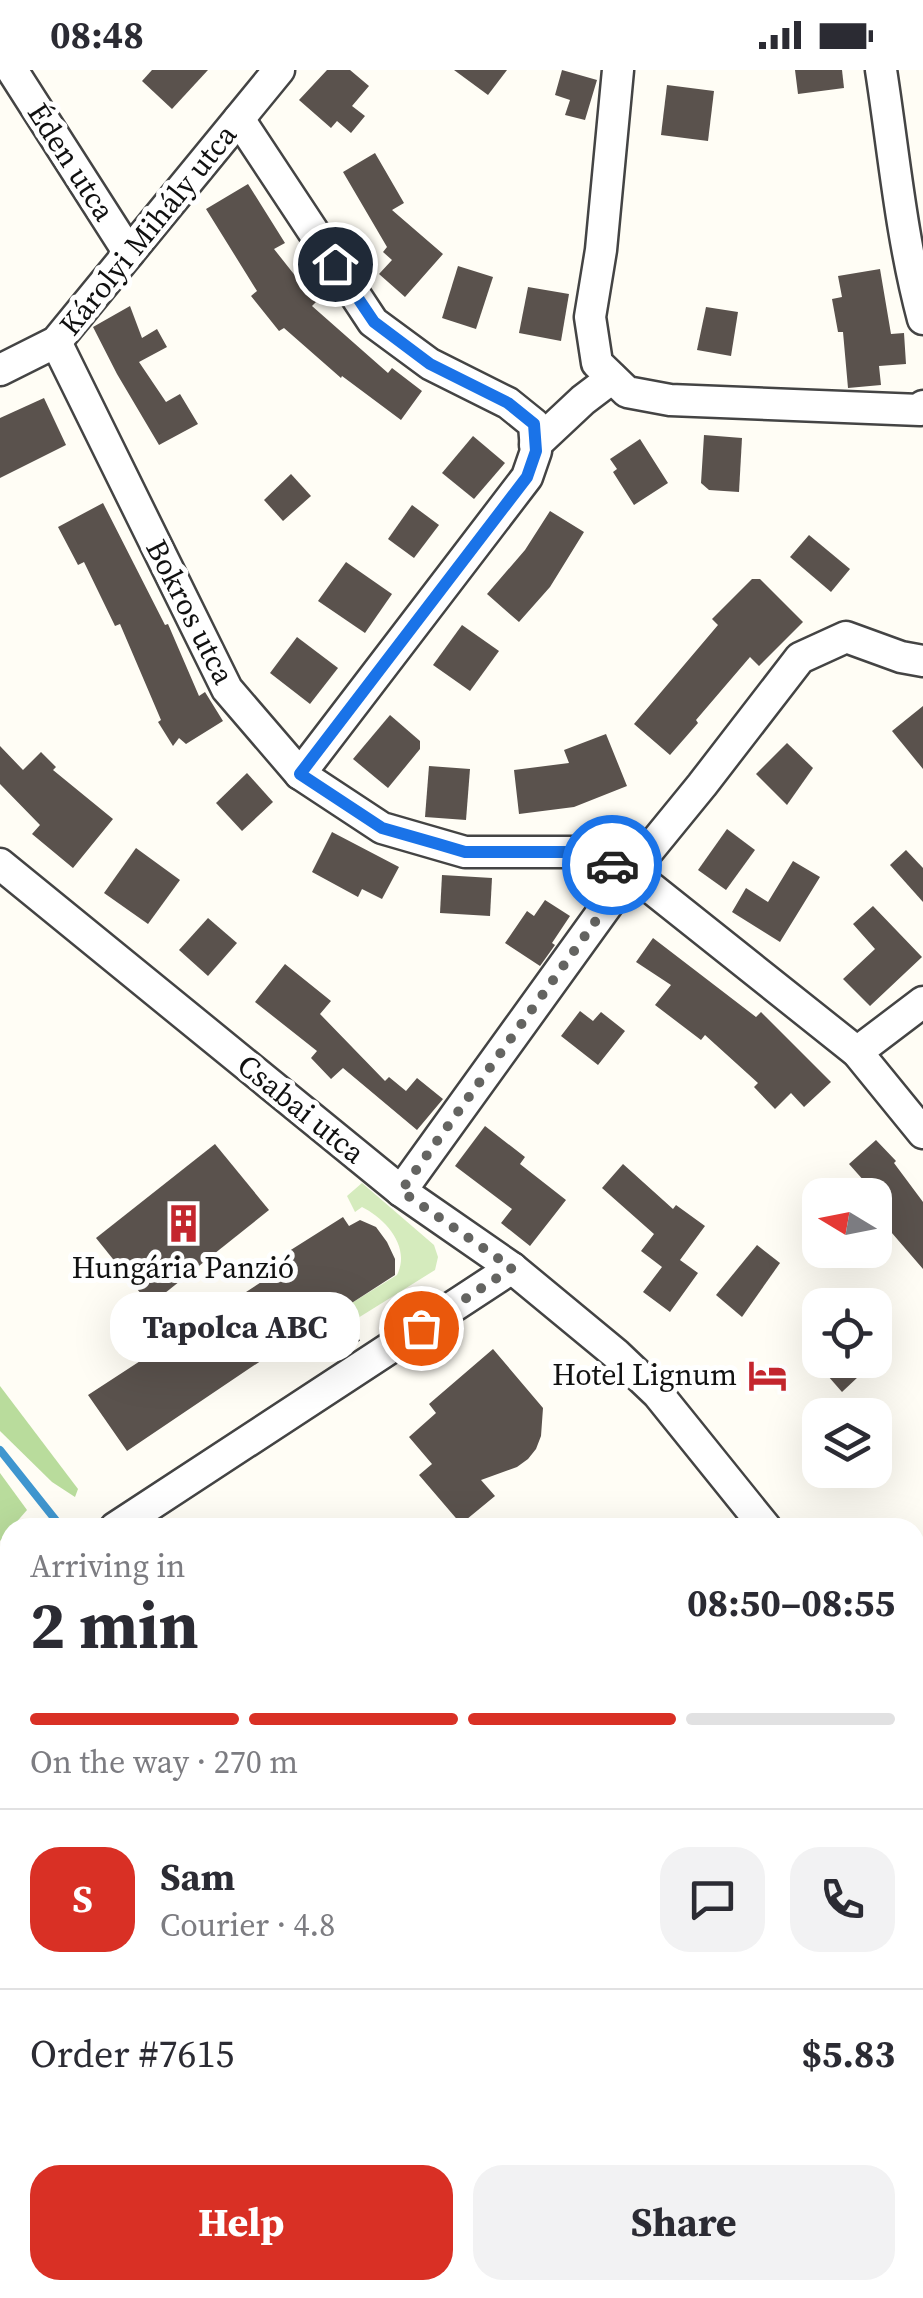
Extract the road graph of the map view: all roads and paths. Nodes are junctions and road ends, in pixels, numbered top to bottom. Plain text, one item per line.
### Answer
1 (12, 70) edge
2 (280, 70) edge
3 (618, 70) edge
4 (881, 70) edge
5 (239, 120) junction
6 (130, 253) junction
7 (923, 319) edge
8 (56, 342) junction
9 (0, 370) edge
10 (612, 378) junction
11 (923, 406) edge
12 (536, 448) junction
13 (923, 660) edge
14 (300, 774) junction
15 (0, 864) edge
16 (631, 872) junction
17 (923, 1002) edge
18 (857, 1052) junction
19 (923, 1134) edge
20 (401, 1191) junction
21 (512, 1268) junction
22 (131, 1518) edge
23 (758, 1518) edge

1 - 6 street, Éden utca
2 - 5 street, Károlyi Mihály utca
3 - 10 street
4 - 7 street
5 - 6 street, Károlyi Mihály utca
5 - 12 street
6 - 8 street, Károlyi Mihály utca
8 - 9 street, Károlyi Mihály utca
8 - 14 street, Bokros utca
10 - 11 street
10 - 12 street
12 - 14 street
13 - 16 street
14 - 16 street, Bokros utca
15 - 20 street, Csabai utca
16 - 18 street, Bokros utca
16 - 20 street
17 - 18 street
18 - 19 street, Bokros utca
20 - 21 street, Csabai utca
21 - 22 street
21 - 23 street, Csabai utca

